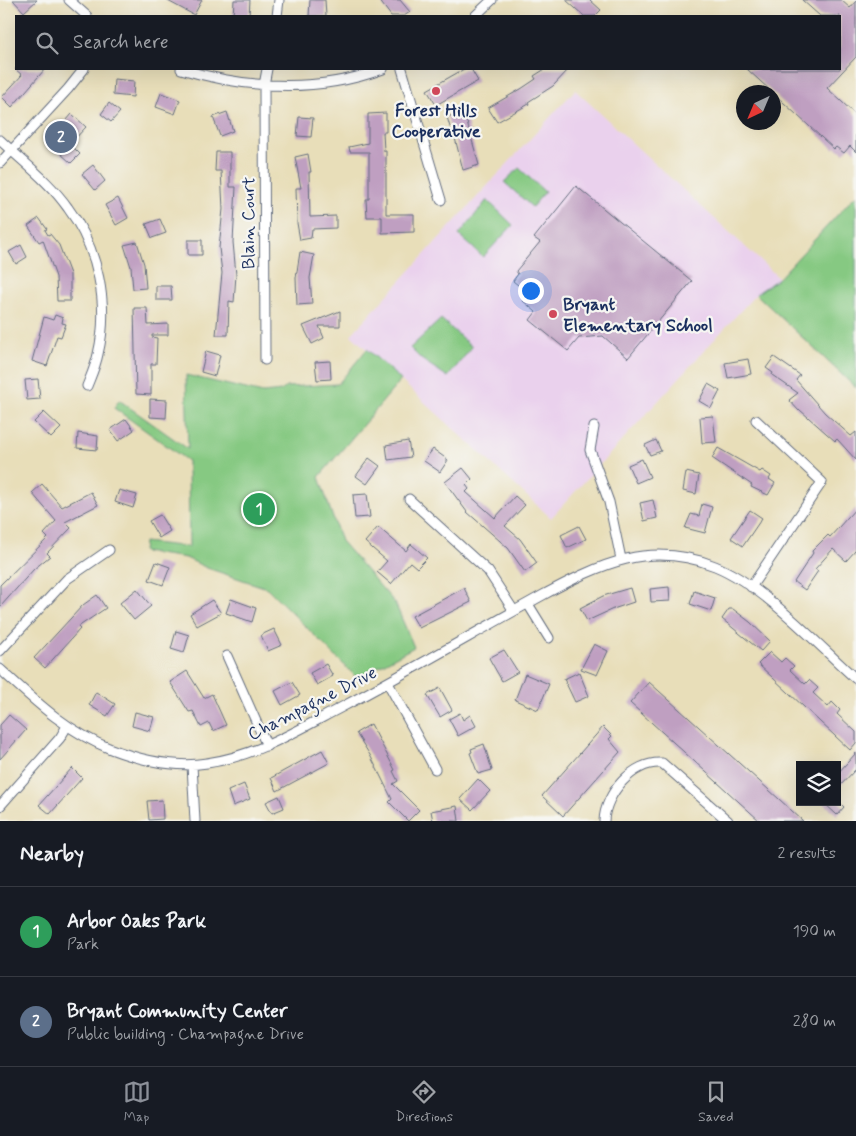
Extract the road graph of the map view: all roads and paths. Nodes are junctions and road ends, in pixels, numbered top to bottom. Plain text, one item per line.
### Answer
1 (69, 0) edge
2 (279, 0) edge
3 (492, 0) edge
4 (87, 15) edge
5 (278, 15) edge
6 (476, 15) edge
7 (83, 70) edge
8 (185, 70) edge
9 (267, 70) edge
10 (380, 70) edge
11 (402, 70) edge
12 (264, 85) junction
13 (0, 140) edge
14 (11, 151) junction
15 (0, 162) edge
16 (441, 200) dead end
17 (265, 360) dead end
18 (87, 386) dead end
19 (756, 420) dead end
20 (594, 428) dead end
21 (409, 499) dead end
22 (109, 550) dead end
23 (621, 559) junction
24 (751, 587) junction
25 (528, 604) junction
26 (514, 611) junction
27 (550, 638) dead end
28 (0, 651) edge
29 (227, 656) dead end
30 (0, 669) edge
31 (856, 679) edge
32 (388, 683) junction
33 (67, 726) junction
34 (266, 746) junction
35 (192, 765) junction
36 (436, 769) dead end
37 (0, 806) edge
38 (195, 821) edge
39 (604, 821) edge
40 (728, 821) edge

1 - 4 street
2 - 5 street
3 - 6 street
7 - 14 street
8 - 12 street
9 - 12 street, Blain Court
10 - 12 street
11 - 16 street
12 - 17 street, Blain Court
13 - 14 street
14 - 15 street
14 - 18 street
19 - 24 street
20 - 23 street
21 - 26 street
22 - 28 street
23 - 24 street, Champagne Drive
23 - 25 street, Champagne Drive
24 - 31 street, Champagne Drive
25 - 26 street, Champagne Drive
25 - 27 street
26 - 32 street, Champagne Drive
29 - 34 street
30 - 33 street, Champagne Drive
32 - 34 street, Champagne Drive
32 - 36 street
33 - 35 street, Champagne Drive
33 - 37 street
34 - 35 street, Champagne Drive
35 - 38 street
39 - 40 street

